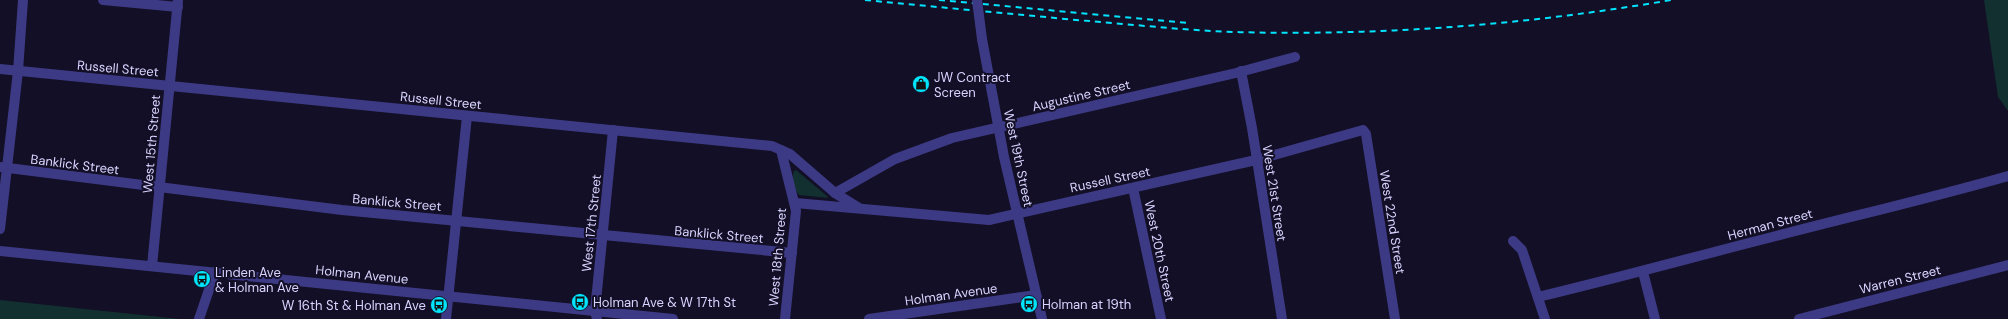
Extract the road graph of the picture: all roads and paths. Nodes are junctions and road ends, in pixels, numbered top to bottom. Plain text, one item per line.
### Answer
1 (23, 0) edge
2 (103, 0) edge
3 (977, 0) edge
4 (178, 4) edge
5 (1295, 57) dead end
6 (0, 70) edge
7 (18, 71) junction
8 (1241, 71) junction
9 (170, 86) junction
10 (467, 116) junction
11 (999, 127) junction
12 (613, 130) junction
13 (1363, 130) joint
14 (782, 150) junction
15 (1256, 160) junction
16 (3, 168) edge
17 (2008, 176) edge
18 (160, 188) junction
19 (1133, 188) junction
20 (835, 193) junction
21 (795, 203) junction
22 (859, 208) junction
23 (1017, 213) junction
24 (455, 221) junction
25 (0, 229) edge
26 (602, 236) junction
27 (1513, 241) dead end
28 (0, 252) edge
29 (792, 253) junction
30 (2008, 265) edge
31 (152, 266) junction
32 (215, 272) junction
33 (1643, 272) junction
34 (1036, 295) junction
35 (448, 296) junction
36 (1538, 297) junction
37 (596, 315) edge
38 (200, 319) edge
39 (446, 319) edge
40 (673, 319) edge
41 (785, 319) edge
42 (869, 319) edge
43 (1042, 319) edge
44 (1162, 319) edge
45 (1282, 319) edge
46 (1395, 319) edge
47 (1545, 319) edge
48 (1655, 319) edge
49 (1799, 319) edge

1 - 7 street
2 - 4 street
3 - 11 street, West 19th Street, bridge
4 - 9 street, West 15th Street
5 - 8 street, Augustine Street
6 - 7 street, Russell Street
7 - 9 street, Russell Street
7 - 16 street
8 - 11 street, Augustine Street
8 - 15 street, West 21st Street
9 - 10 street, Russell Street
9 - 18 street, West 15th Street
10 - 12 street, Russell Street
10 - 24 street
11 - 20 street, Augustine Street
11 - 23 street, West 19th Street
12 - 14 street, Russell Street
12 - 26 street, West 17th Street
13 - 15 street, Russell Street
13 - 46 street, West 22nd Street
14 - 20 street, Russell Street
14 - 21 street, West 18th Street
15 - 19 street, Russell Street
15 - 45 street, West 21st Street
16 - 18 street, Banklick Street
16 - 25 street
17 - 33 street, Herman Street
18 - 24 street, Banklick Street
18 - 31 street, West 15th Street
19 - 23 street, Russell Street
19 - 44 street, West 20th Street
20 - 22 street, Russell Street
21 - 22 street, Russell Street
21 - 29 street, West 18th Street
22 - 23 street, Russell Street
23 - 34 street, West 19th Street
24 - 26 street, Banklick Street
24 - 35 street
26 - 29 street, Banklick Street
26 - 37 street, West 17th Street
27 - 36 street
28 - 31 street, Holman Avenue
29 - 41 street, West 18th Street
30 - 49 street, Warren Street
31 - 32 street, Holman Avenue
32 - 35 street, Holman Avenue
32 - 38 street
33 - 36 street, Herman Street
33 - 48 street
34 - 42 street, Holman Avenue
34 - 43 street, West 19th Street
35 - 37 street, Holman Avenue
35 - 39 street
36 - 47 street
37 - 40 street, Holman Avenue

